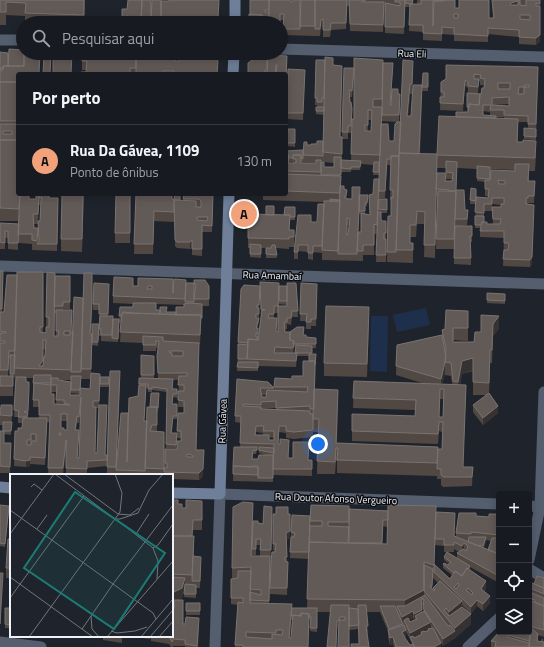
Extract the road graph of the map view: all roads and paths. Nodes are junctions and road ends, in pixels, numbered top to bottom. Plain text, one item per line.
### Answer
1 (235, 0) edge
2 (235, 16) edge
3 (0, 40) edge
4 (16, 40) edge
5 (288, 49) edge
6 (544, 57) edge
7 (234, 60) edge
8 (233, 72) edge
9 (229, 196) edge
10 (0, 266) edge
11 (226, 274) junction
12 (544, 284) edge
13 (544, 392) edge
14 (543, 435) edge
15 (173, 493) edge
16 (220, 494) junction
17 (496, 504) edge
18 (538, 507) edge
19 (532, 542) edge
20 (532, 571) edge
21 (544, 578) edge
22 (496, 621) edge
23 (0, 642) edge
24 (41, 647) edge
25 (215, 647) edge
26 (468, 647) edge

1 - 2 main road
3 - 4 street
5 - 6 street, Rua Eli
7 - 8 main road
9 - 11 main road, Rua Gávea
10 - 11 street, Rua Amambaí
11 - 12 street, Rua Amambaí
11 - 16 main road, Rua Gávea
13 - 14 street
14 - 18 street
15 - 16 main road, Rua Doutor Afonso Vergueiro
16 - 17 street, Rua Doutor Afonso Vergueiro
16 - 25 street, Rua Gávea
18 - 19 street
20 - 21 street
22 - 26 street
23 - 24 street

